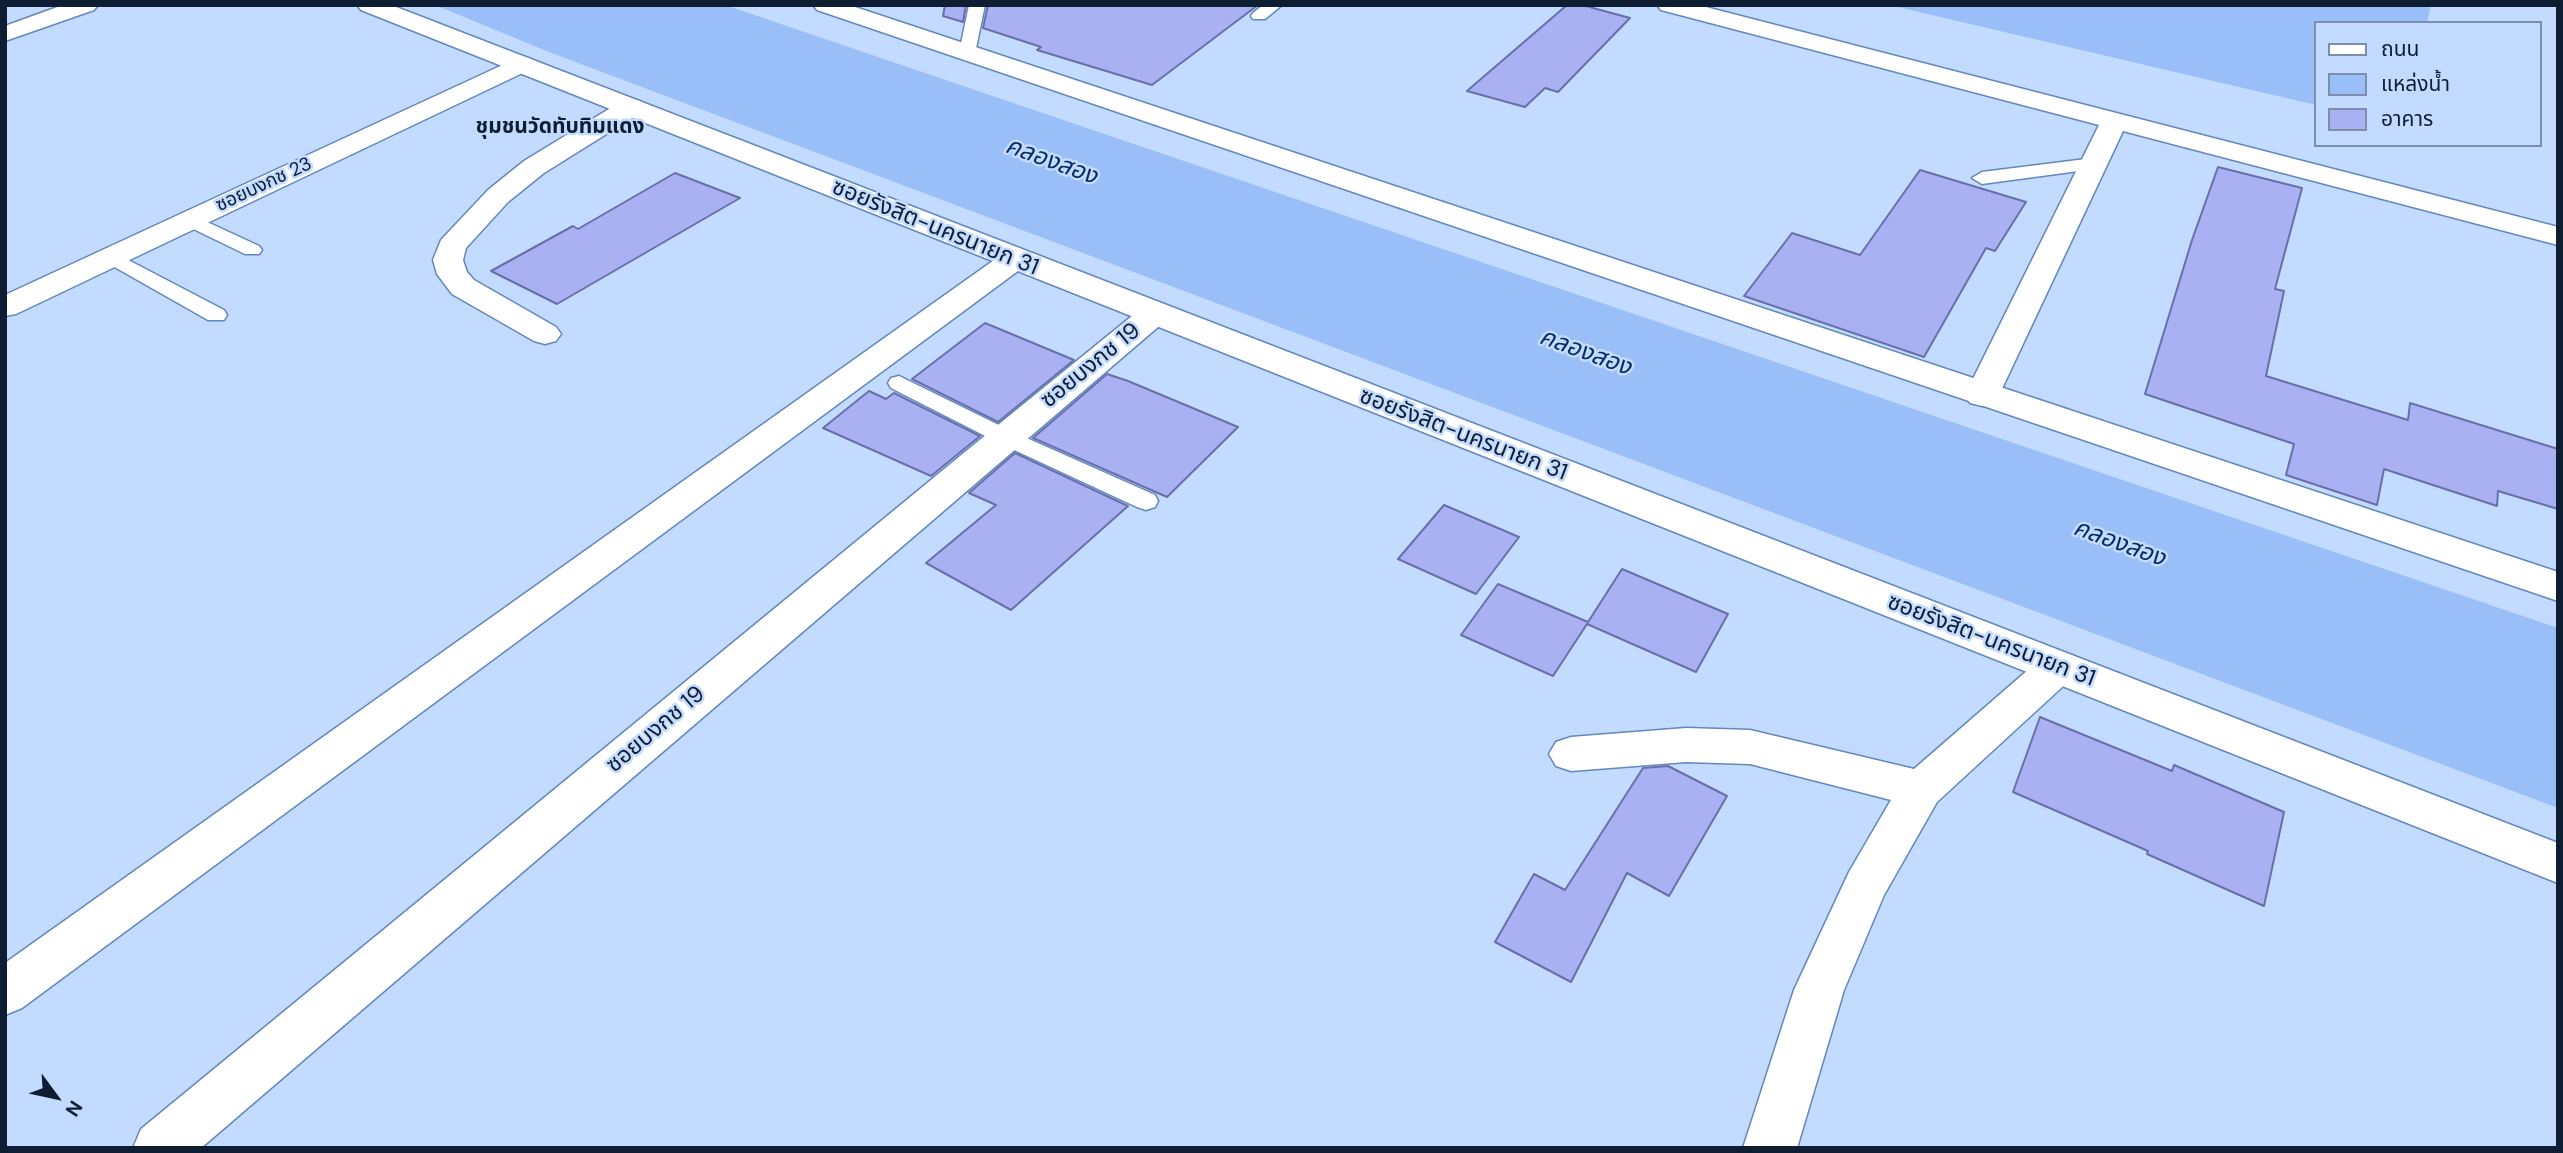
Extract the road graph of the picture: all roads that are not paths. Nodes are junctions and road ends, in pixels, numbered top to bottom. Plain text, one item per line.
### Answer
1 (86, 5) edge
2 (369, 5) edge
3 (825, 5) edge
4 (977, 5) edge
5 (1274, 5) edge
6 (1669, 5) edge
7 (1259, 16) dead end
8 (5, 34) edge
9 (967, 53) junction
10 (522, 64) junction
11 (631, 107) junction
12 (2114, 121) junction
13 (2094, 164) junction
14 (1982, 178) dead end
15 (190, 220) junction
16 (2558, 236) edge
17 (253, 250) dead end
18 (111, 257) junction
19 (1015, 259) junction
20 (5, 307) edge
21 (1154, 314) junction
22 (216, 315) dead end
23 (545, 334) dead end
24 (899, 383) dead end
25 (1982, 395) junction
26 (1005, 437) junction
27 (1146, 501) dead end
28 (2558, 587) edge
29 (2058, 667) junction
30 (1571, 754) dead end
31 (1921, 789) junction
32 (2558, 863) edge
33 (5, 992) edge
34 (160, 1148) edge
35 (1770, 1148) edge

1 - 8 street
2 - 10 street, ซอยรังสิต-นครนายก 31
3 - 9 street
4 - 9 lane
5 - 7 lane
6 - 12 street
9 - 25 street
10 - 11 street, ซอยรังสิต-นครนายก 31
10 - 15 street, ซอยบงกช 23
11 - 19 street, ซอยรังสิต-นครนายก 31
11 - 23 street
12 - 13 street
12 - 16 street
13 - 14 lane
13 - 25 street
15 - 17 lane
15 - 18 street, ซอยบงกช 23
18 - 20 street, ซอยบงกช 23
18 - 22 lane
19 - 21 street, ซอยรังสิต-นครนายก 31
19 - 33 street
21 - 26 street, ซอยบงกช 19
21 - 29 street, ซอยรังสิต-นครนายก 31
24 - 26 lane
25 - 28 street
26 - 27 lane
26 - 34 street, ซอยบงกช 19
29 - 31 street
29 - 32 street, ซอยรังสิต-นครนายก 31
30 - 31 street
31 - 35 street

